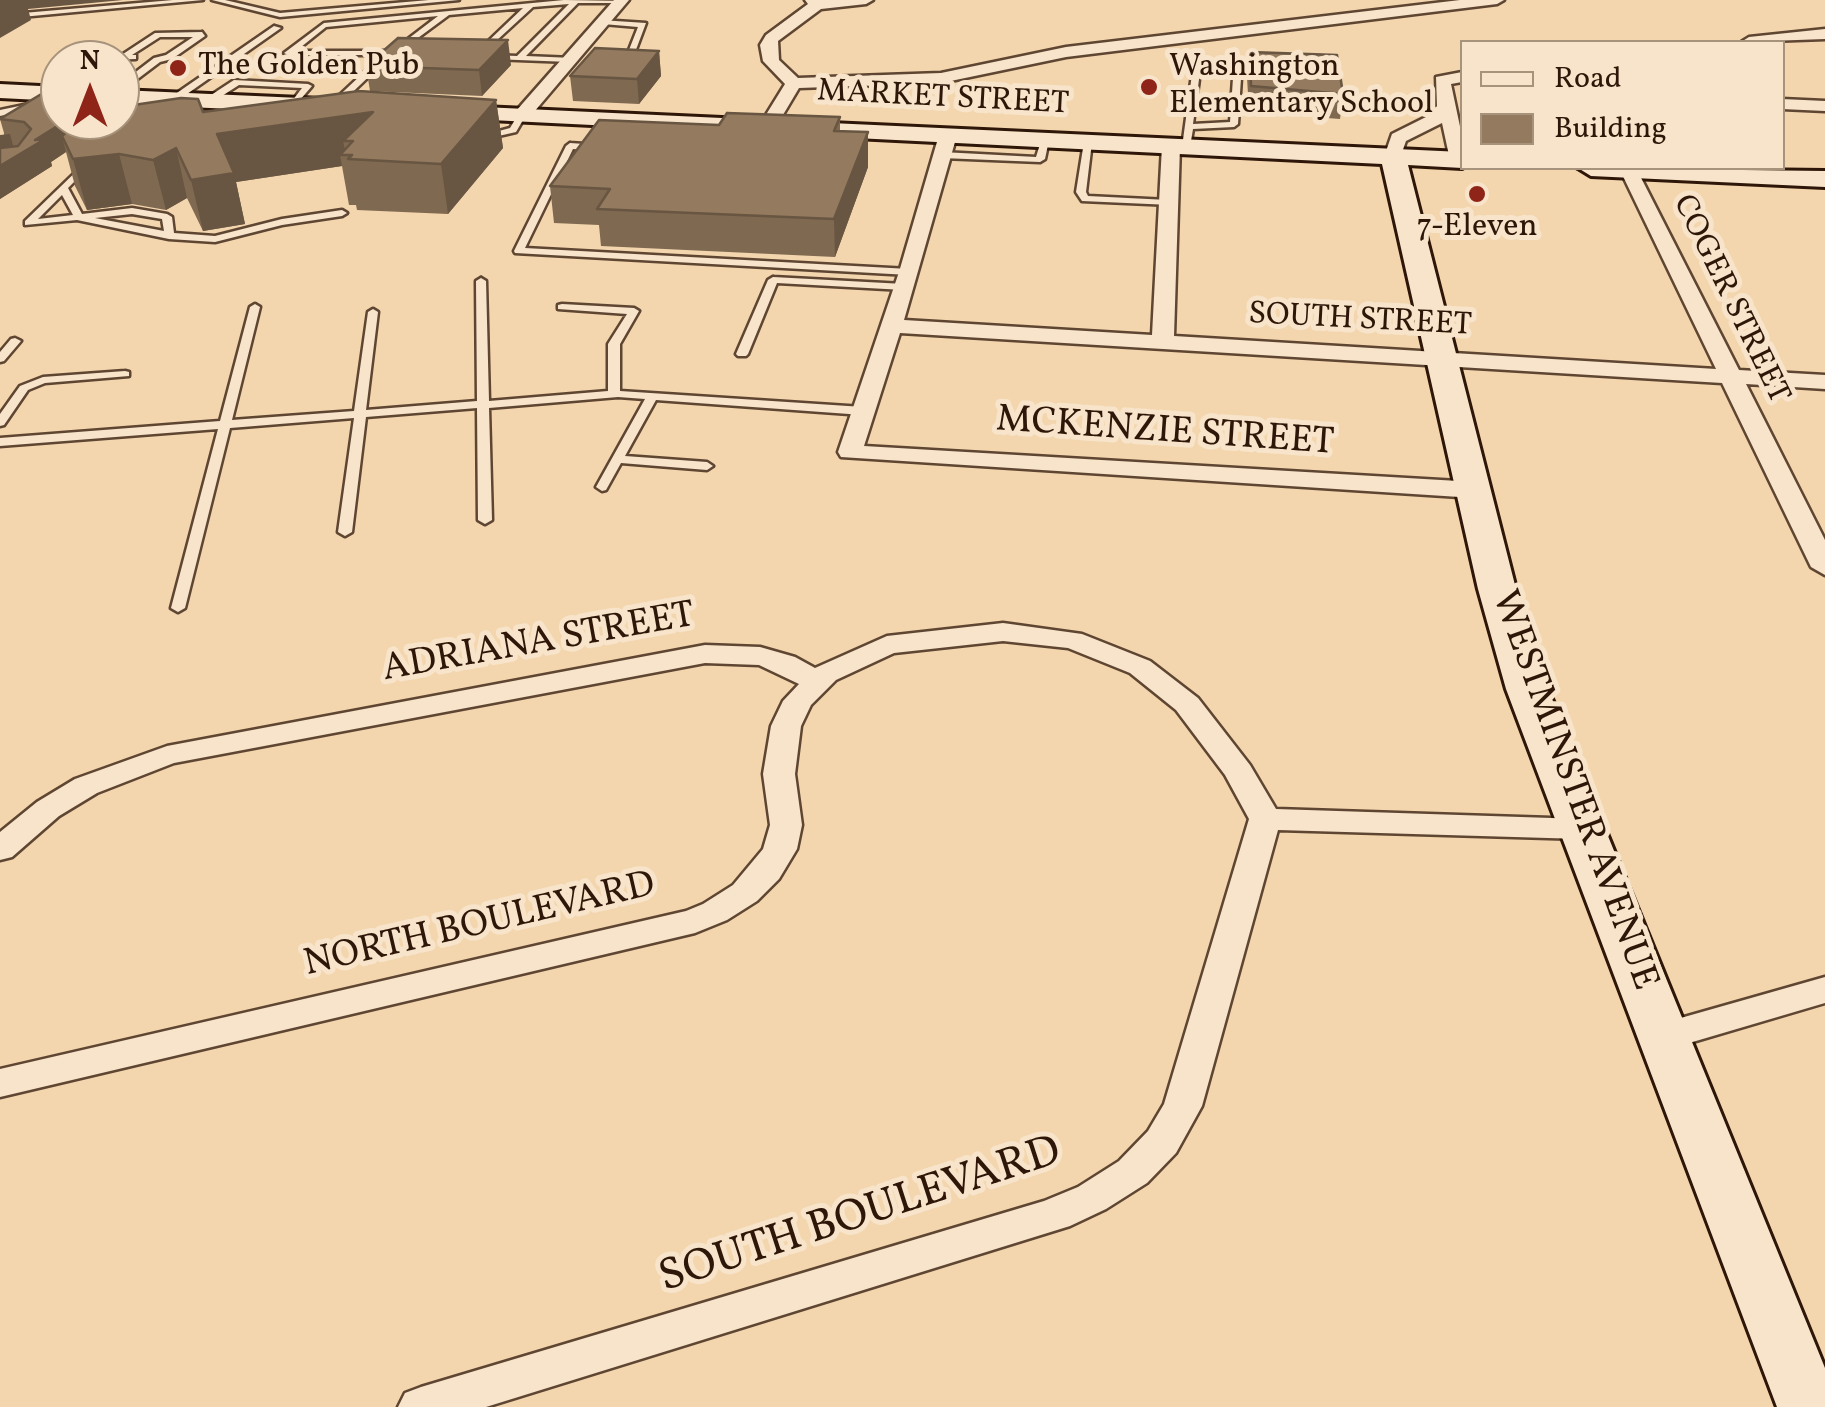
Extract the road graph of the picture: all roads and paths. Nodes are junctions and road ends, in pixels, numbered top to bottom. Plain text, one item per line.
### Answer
1 (199, 0) edge
2 (216, 0) edge
3 (455, 0) edge
4 (622, 0) edge
5 (866, 0) edge
6 (1338, 0) edge
7 (1498, 0) edge
8 (576, 1) edge
9 (814, 2) edge
10 (250, 4) edge
11 (368, 4) edge
12 (531, 5) junction
13 (447, 13) junction
14 (0, 17) edge
15 (1370, 18) junction
16 (603, 22) junction
17 (276, 28) dead end
18 (1785, 42) edge
19 (1820, 42) edge
20 (140, 46) edge
21 (392, 53) junction
22 (409, 54) edge
23 (140, 58) edge
24 (520, 58) junction
25 (157, 60) junction
26 (573, 62) junction
27 (610, 65) edge
28 (140, 73) edge
29 (1460, 77) edge
30 (794, 83) junction
31 (0, 91) edge
32 (40, 92) edge
33 (300, 95) junction
34 (1451, 95) edge
35 (40, 101) edge
36 (208, 101) junction
37 (145, 102) edge
38 (1785, 104) edge
39 (332, 106) junction
40 (1825, 106) edge
41 (29, 107) junction
42 (370, 108) edge
43 (408, 110) edge
44 (0, 113) edge
45 (522, 116) junction
46 (0, 124) edge
47 (768, 126) junction
48 (472, 136) edge
49 (1182, 140) junction
50 (1088, 142) junction
51 (945, 145) junction
52 (607, 148) edge
53 (1460, 154) edge
54 (94, 157) edge
55 (1394, 157) junction
56 (1460, 160) edge
57 (1629, 170) edge
58 (1825, 179) edge
59 (63, 188) junction
60 (1168, 204) junction
61 (342, 213) dead end
62 (80, 218) junction
63 (168, 236) junction
64 (907, 279) junction
65 (481, 281) dead end
66 (255, 307) dead end
67 (562, 307) dead end
68 (373, 312) dead end
69 (892, 326) junction
70 (15, 341) dead end
71 (1164, 342) junction
72 (742, 354) dead end
73 (0, 359) edge
74 (1445, 360) junction
75 (125, 374) dead end
76 (1730, 376) junction
77 (1825, 382) edge
78 (614, 395) junction
79 (652, 397) junction
80 (480, 405) junction
81 (864, 411) junction
82 (358, 414) junction
83 (0, 422) edge
84 (222, 424) junction
85 (0, 442) edge
86 (617, 458) junction
87 (707, 466) dead end
88 (602, 487) dead end
89 (1475, 490) junction
90 (486, 520) dead end
91 (346, 532) dead end
92 (1825, 567) edge
93 (178, 608) dead end
94 (817, 682) junction
95 (1265, 820) junction
96 (1582, 829) junction
97 (0, 849) edge
98 (1825, 990) edge
99 (1662, 1037) junction
100 (0, 1083) edge
101 (421, 1407) edge
102 (1809, 1407) edge

1 - 14 lane
2 - 10 lane
3 - 11 lane
4 - 8 lane
4 - 16 street
5 - 9 street
6 - 15 street
7 - 15 street
8 - 12 lane
8 - 24 lane
9 - 30 street
10 - 11 lane
12 - 13 lane
12 - 24 lane
13 - 21 lane
13 - 21 lane
15 - 30 street
16 - 26 street
16 - 27 lane
17 - 37 lane
18 - 19 street
20 - 25 lane
21 - 22 lane
21 - 39 lane
23 - 25 lane
24 - 26 lane
25 - 28 lane
26 - 45 street
29 - 34 street
30 - 47 street
31 - 32 main road
33 - 36 main road
33 - 36 lane
33 - 39 main road
34 - 53 street
34 - 55 street
35 - 41 street
36 - 37 main road
38 - 40 street
39 - 42 main road
41 - 44 lane
41 - 46 street
43 - 45 main road, MARKET STREET
45 - 47 main road, MARKET STREET
45 - 48 lane
47 - 51 main road, MARKET STREET
49 - 49 lane
49 - 50 main road, MARKET STREET
49 - 55 main road, MARKET STREET
49 - 60 street
50 - 51 main road, MARKET STREET
50 - 60 lane
51 - 64 street
52 - 64 lane
54 - 59 lane
55 - 56 main road, MARKET STREET
55 - 74 main road, WESTMINSTER AVENUE
57 - 58 main road
57 - 76 street, COGER STREET
59 - 62 lane
59 - 62 lane
60 - 71 street
61 - 63 lane
62 - 63 lane
62 - 63 lane
64 - 69 street
64 - 72 lane
65 - 80 lane
66 - 84 lane
67 - 78 lane
68 - 82 lane
69 - 71 street, SOUTH STREET
69 - 81 street
70 - 73 lane
71 - 74 street, SOUTH STREET
74 - 76 street, SOUTH STREET
74 - 89 main road, WESTMINSTER AVENUE
75 - 83 lane
76 - 77 street, SOUTH STREET
76 - 92 street, COGER STREET
78 - 79 lane
78 - 80 lane
79 - 81 lane
79 - 86 lane
80 - 82 lane
80 - 90 lane
81 - 89 street, MCKENZIE STREET
82 - 84 lane
82 - 91 lane
84 - 85 lane
84 - 93 lane
86 - 87 lane
86 - 88 lane
89 - 96 main road, WESTMINSTER AVENUE
94 - 95 street
94 - 97 street, ADRIANA STREET
94 - 100 street, NORTH BOULEVARD
95 - 96 street
95 - 101 street, SOUTH BOULEVARD
96 - 99 main road, WESTMINSTER AVENUE
98 - 99 street
99 - 102 main road, WESTMINSTER AVENUE

